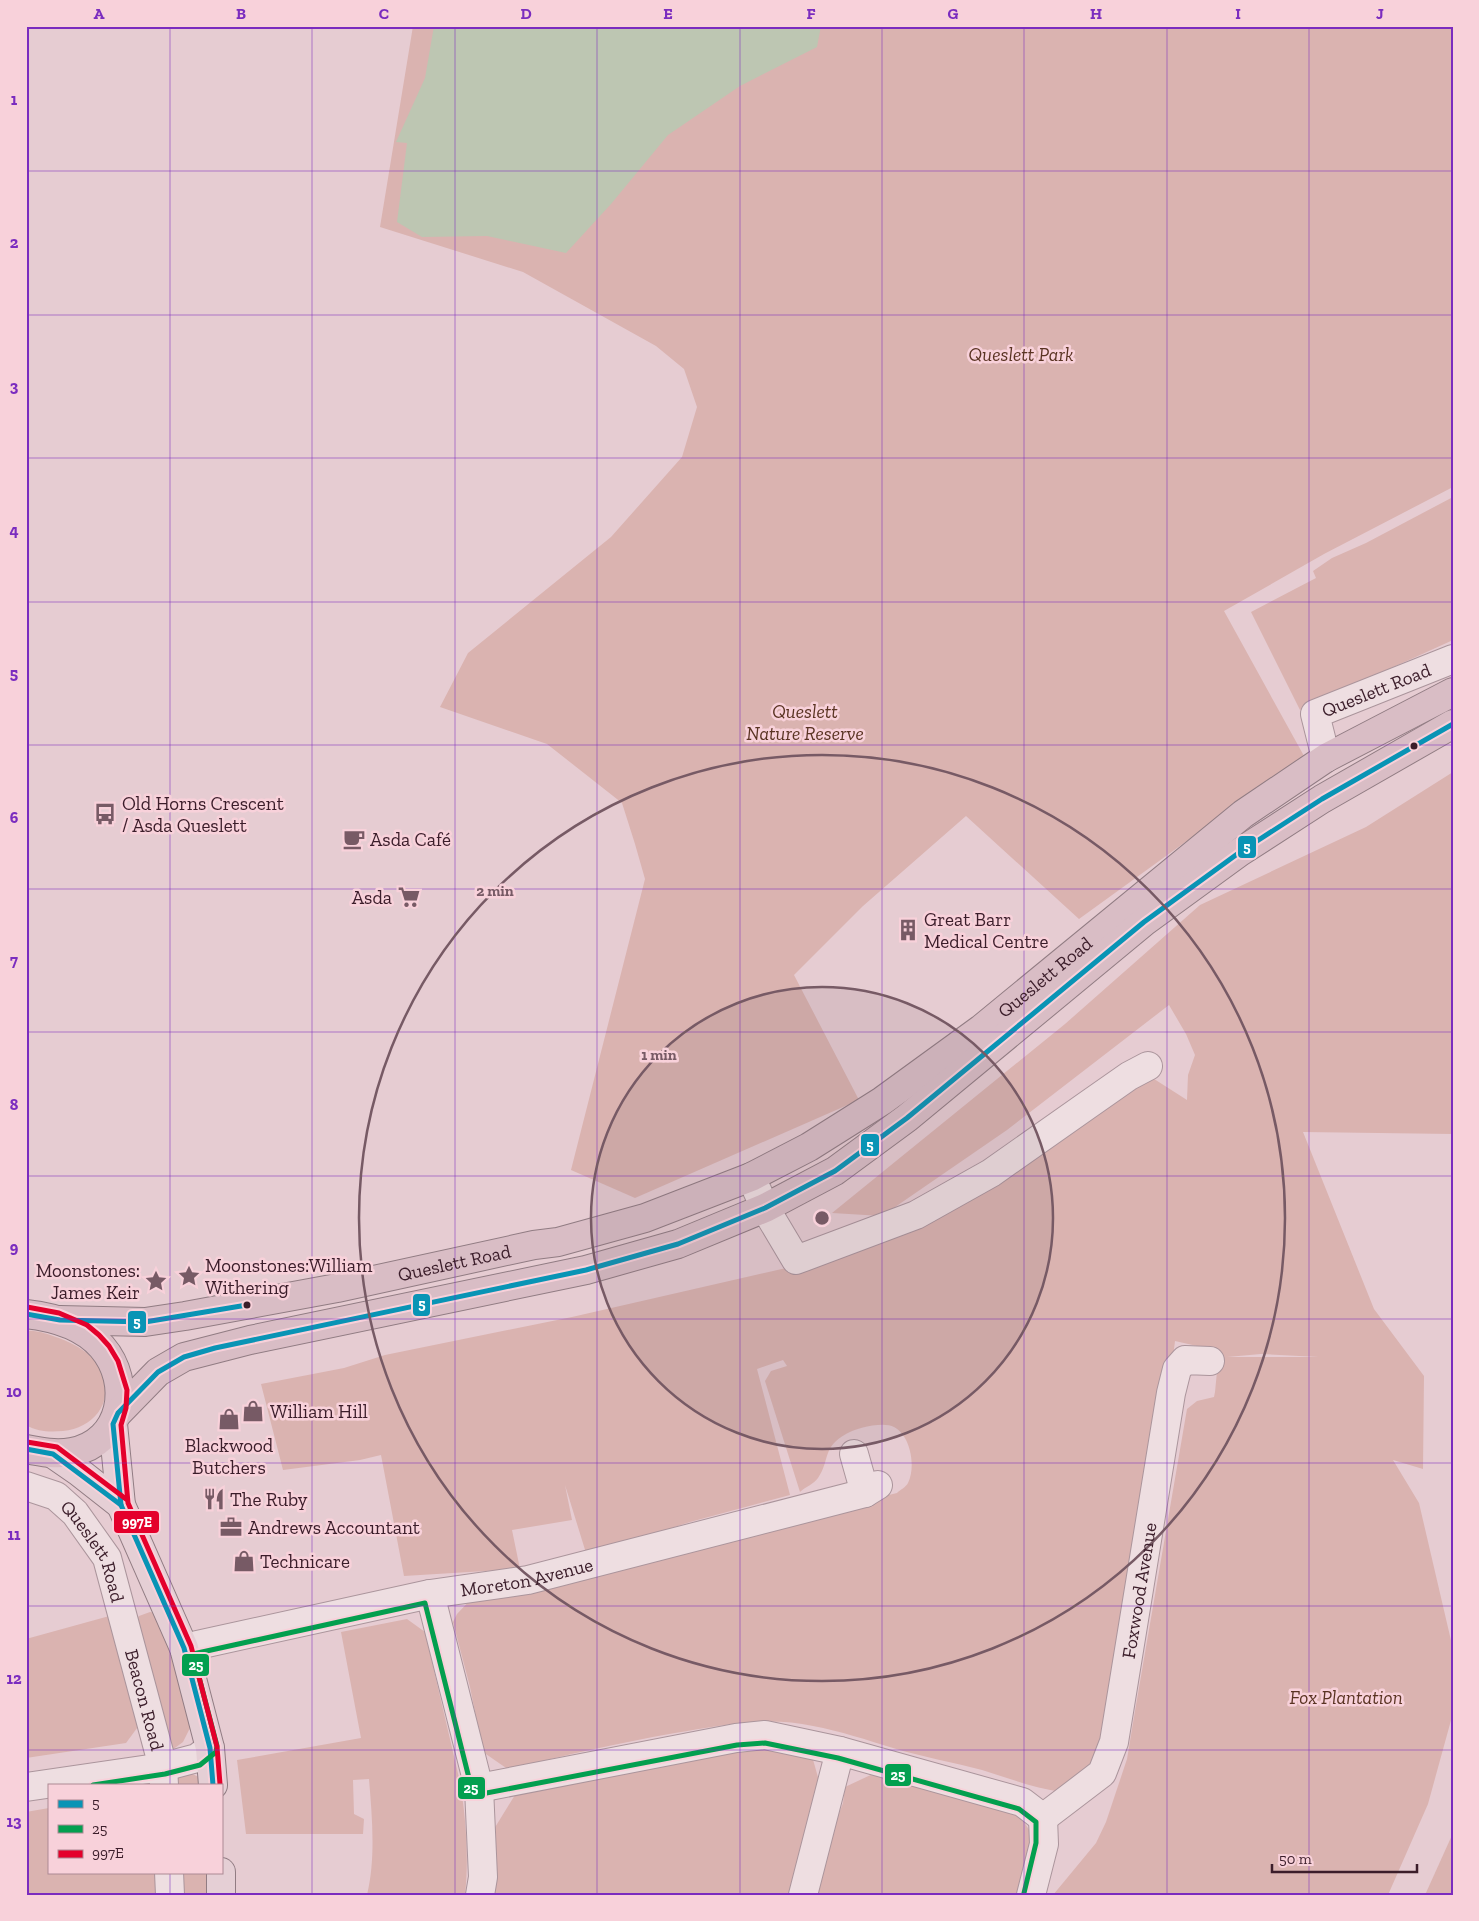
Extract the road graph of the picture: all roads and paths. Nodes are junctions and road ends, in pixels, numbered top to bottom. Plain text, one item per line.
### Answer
1 (1453, 659) edge
2 (1453, 692) edge
3 (1453, 724) edge
4 (1326, 758) junction
5 (1130, 1067) dead end
6 (751, 1177) junction
7 (765, 1208) junction
8 (546, 1244) junction
9 (553, 1277) junction
10 (26, 1314) edge
11 (60, 1320) junction
12 (1210, 1361) dead end
13 (116, 1418) junction
14 (26, 1449) edge
15 (53, 1454) junction
16 (854, 1454) dead end
17 (26, 1486) edge
18 (121, 1505) junction
19 (430, 1594) junction
20 (123, 1615) joint
21 (184, 1648) junction
22 (210, 1748) junction
23 (840, 1751) junction
24 (163, 1776) edge
25 (63, 1784) edge
26 (213, 1784) edge
27 (48, 1785) edge
28 (26, 1787) edge
29 (479, 1788) junction
30 (1043, 1818) junction
31 (169, 1874) edge
32 (221, 1874) edge
33 (170, 1895) edge
34 (220, 1895) edge
35 (480, 1895) edge
36 (802, 1895) edge
37 (1031, 1895) edge

1 - 4 street, Queslett Road
2 - 4 highway, Queslett Road
3 - 7 highway, Queslett Road
4 - 6 highway, Queslett Road
5 - 7 street
6 - 7 street
6 - 8 highway, Queslett Road
7 - 9 highway, Queslett Road
8 - 9 highway
8 - 11 highway, Queslett Road
9 - 13 highway, Queslett Road
10 - 11 highway
11 - 13 highway
12 - 30 street, Foxwood Avenue
13 - 15 highway, Queslett Road
13 - 18 main road
14 - 15 highway, Queslett Road
15 - 18 main road
16 - 19 street, Moreton Avenue
17 - 20 street, Queslett Road
18 - 21 main road
19 - 21 street, Moreton Avenue
19 - 29 street
20 - 24 street, Beacon Road
21 - 22 main road
22 - 24 street
22 - 26 main road
23 - 29 street
23 - 30 street
23 - 36 street
24 - 25 street
27 - 28 street
29 - 35 street
30 - 37 street
31 - 33 street
32 - 34 main road

